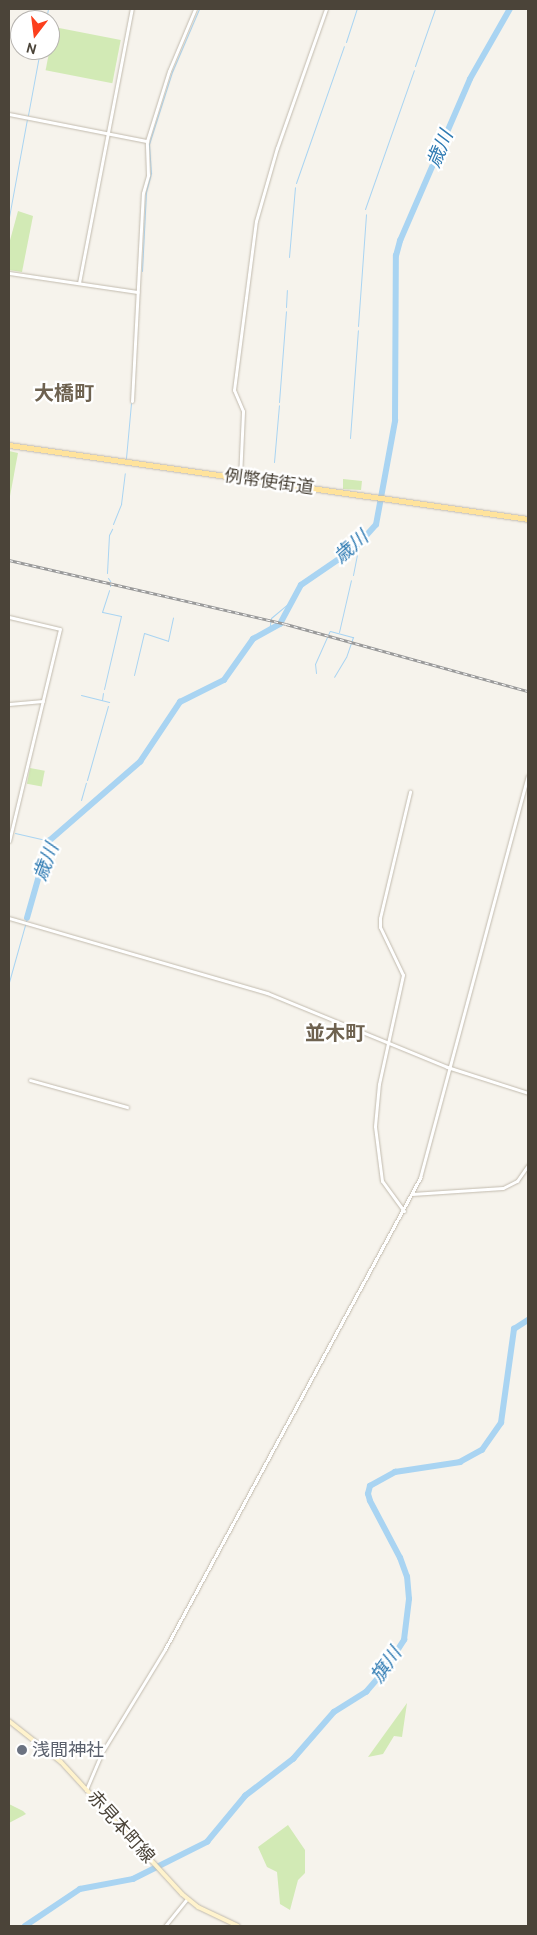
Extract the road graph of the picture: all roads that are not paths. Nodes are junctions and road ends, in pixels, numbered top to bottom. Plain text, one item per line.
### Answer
1 (132, 9) edge
2 (196, 9) edge
3 (326, 9) edge
4 (9, 114) edge
5 (108, 133) junction
6 (147, 140) junction
7 (9, 273) edge
8 (79, 284) junction
9 (138, 292) junction
10 (132, 401) dead end
11 (9, 445) edge
12 (240, 478) junction
13 (528, 519) edge
14 (9, 617) edge
15 (43, 701) junction
16 (9, 704) edge
17 (528, 776) edge
18 (410, 792) dead end
19 (9, 841) edge
20 (9, 918) edge
21 (387, 1042) junction
22 (448, 1068) junction
23 (30, 1080) dead end
24 (528, 1093) edge
25 (127, 1107) dead end
26 (528, 1165) edge
27 (412, 1194) junction
28 (404, 1211) junction
29 (9, 1721) edge
30 (86, 1790) junction
31 (187, 1899) junction
32 (165, 1926) edge
33 (238, 1926) edge

1 - 5 street
2 - 6 street
3 - 12 street
4 - 5 street
5 - 6 street
5 - 8 street
6 - 9 street
7 - 8 street
8 - 9 street
9 - 10 street
11 - 12 main road, 例幣使街道
12 - 13 main road, 例幣使街道
14 - 15 street
15 - 16 street
15 - 19 street
17 - 22 street
18 - 21 street
20 - 21 street
21 - 22 street
21 - 28 street
22 - 24 street
22 - 27 street
23 - 25 street
26 - 27 street
27 - 28 street
28 - 30 street
29 - 30 main road, 赤見本町線
30 - 31 main road, 赤見本町線
31 - 32 street
31 - 33 main road, 赤見本町線

